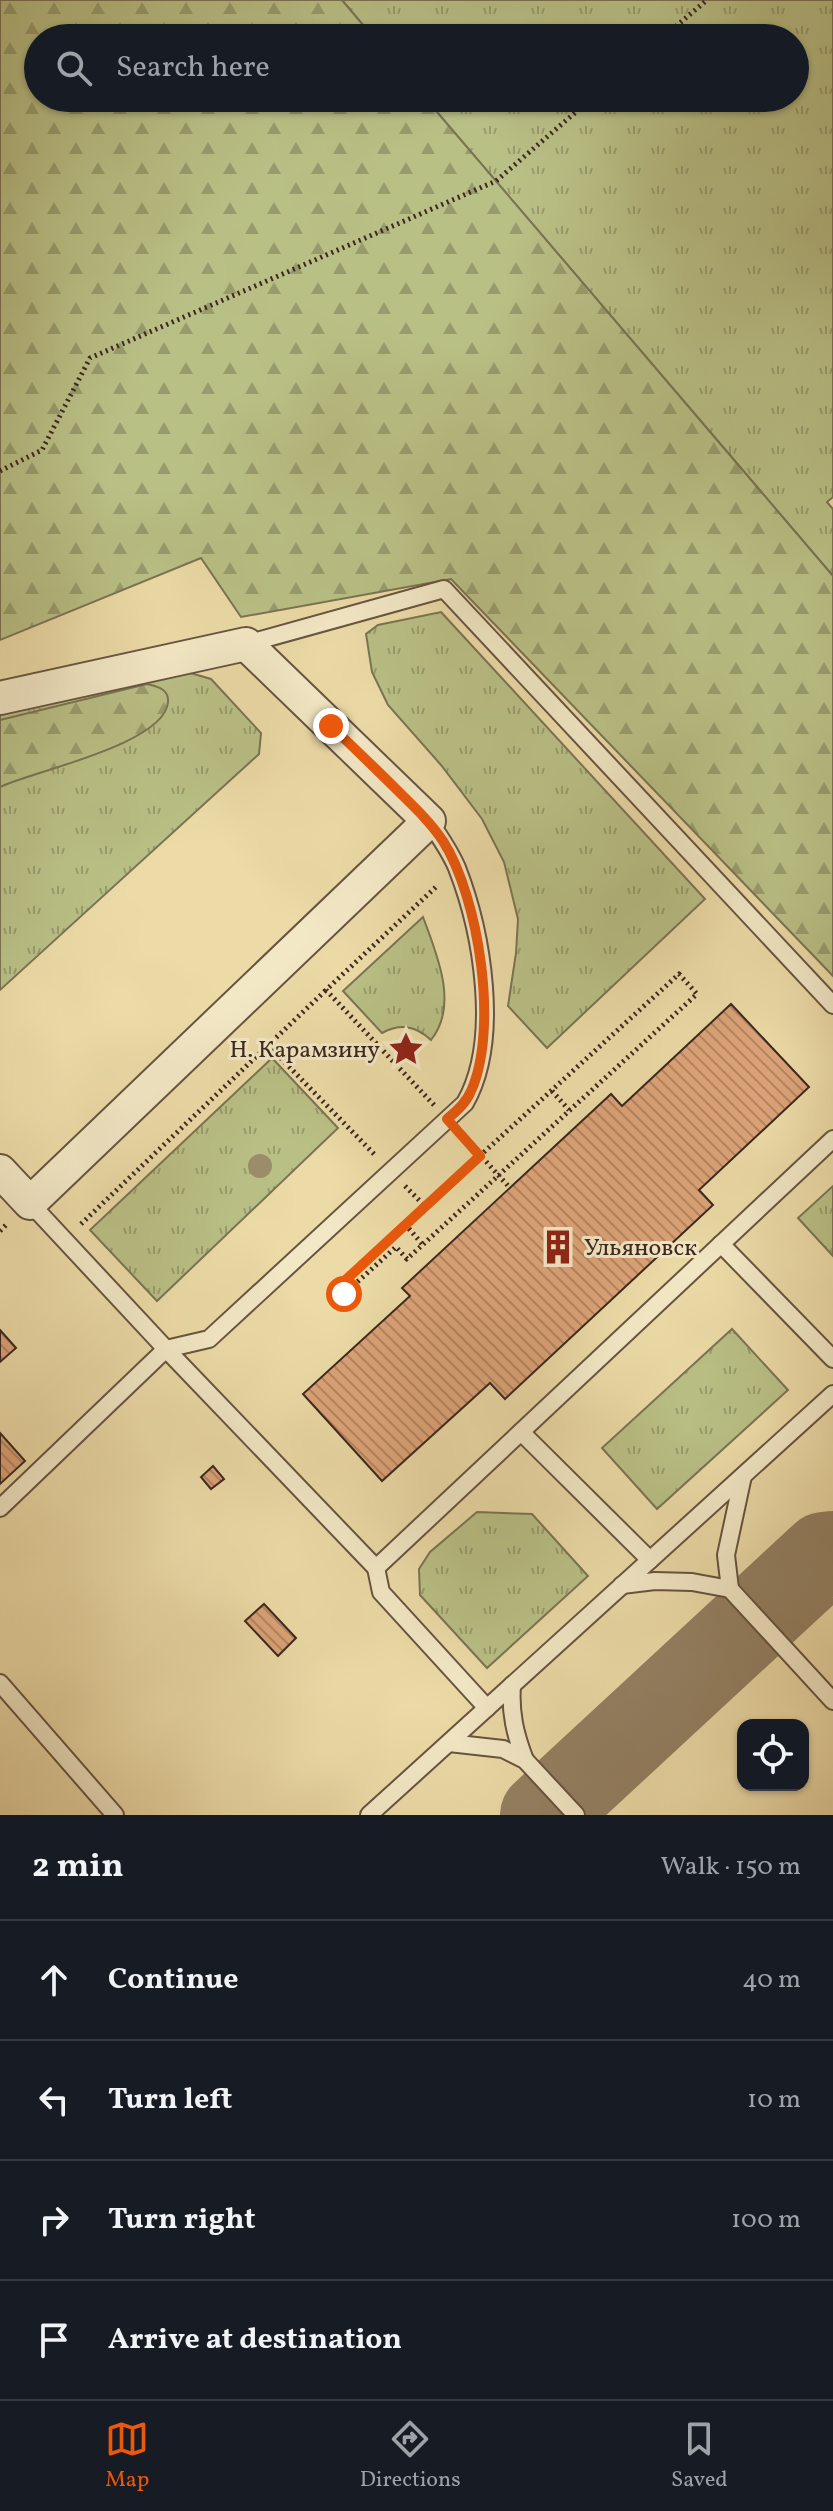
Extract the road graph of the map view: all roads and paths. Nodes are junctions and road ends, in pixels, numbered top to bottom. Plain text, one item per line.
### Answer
1 (707, 0) edge
2 (679, 24) edge
3 (576, 112) edge
4 (0, 471) edge
5 (246, 644) junction
6 (0, 698) edge
7 (429, 821) junction
8 (456, 868) junction
9 (326, 990) junction
10 (833, 1005) edge
11 (268, 1045) junction
12 (552, 1091) junction
13 (569, 1110) junction
14 (447, 1119) junction
15 (833, 1139) edge
16 (480, 1156) junction
17 (0, 1171) edge
18 (391, 1171) junction
19 (498, 1174) junction
20 (510, 1188) dead end
21 (30, 1203) junction
22 (425, 1206) junction
23 (405, 1224) junction
24 (63, 1241) junction
25 (422, 1244) junction
26 (721, 1244) junction
27 (166, 1349) junction
28 (833, 1359) edge
29 (833, 1394) edge
30 (521, 1432) junction
31 (743, 1475) junction
32 (0, 1508) edge
33 (650, 1560) junction
34 (376, 1568) junction
35 (622, 1585) junction
36 (730, 1589) junction
37 (0, 1683) edge
38 (512, 1685) junction
39 (833, 1701) edge
40 (487, 1708) junction
41 (449, 1743) junction
42 (525, 1760) junction
43 (115, 1815) edge
44 (369, 1815) edge
45 (576, 1815) edge

1 - 2 path
3 - 4 path
5 - 6 street
5 - 7 street
5 - 10 lane
7 - 8 lane
7 - 21 street
8 - 9 path
8 - 14 lane
9 - 11 path
9 - 14 path
11 - 18 path
11 - 24 path
12 - 13 path
12 - 13 path
12 - 16 path
13 - 19 path
14 - 16 path
14 - 18 lane
15 - 26 lane
16 - 19 path
16 - 22 path
17 - 21 street
18 - 22 path
18 - 27 lane
19 - 20 path
19 - 25 path
21 - 24 lane
22 - 23 path
23 - 25 path
23 - 25 path
24 - 27 lane
26 - 28 lane
26 - 30 lane
27 - 32 lane
27 - 34 lane
29 - 31 lane
30 - 33 lane
30 - 34 lane
31 - 33 lane
31 - 36 lane
33 - 35 lane
34 - 40 lane
35 - 36 lane
35 - 38 lane
36 - 39 lane
37 - 43 lane
38 - 40 lane
38 - 42 lane
40 - 41 lane
41 - 42 lane
41 - 44 lane
42 - 45 lane

